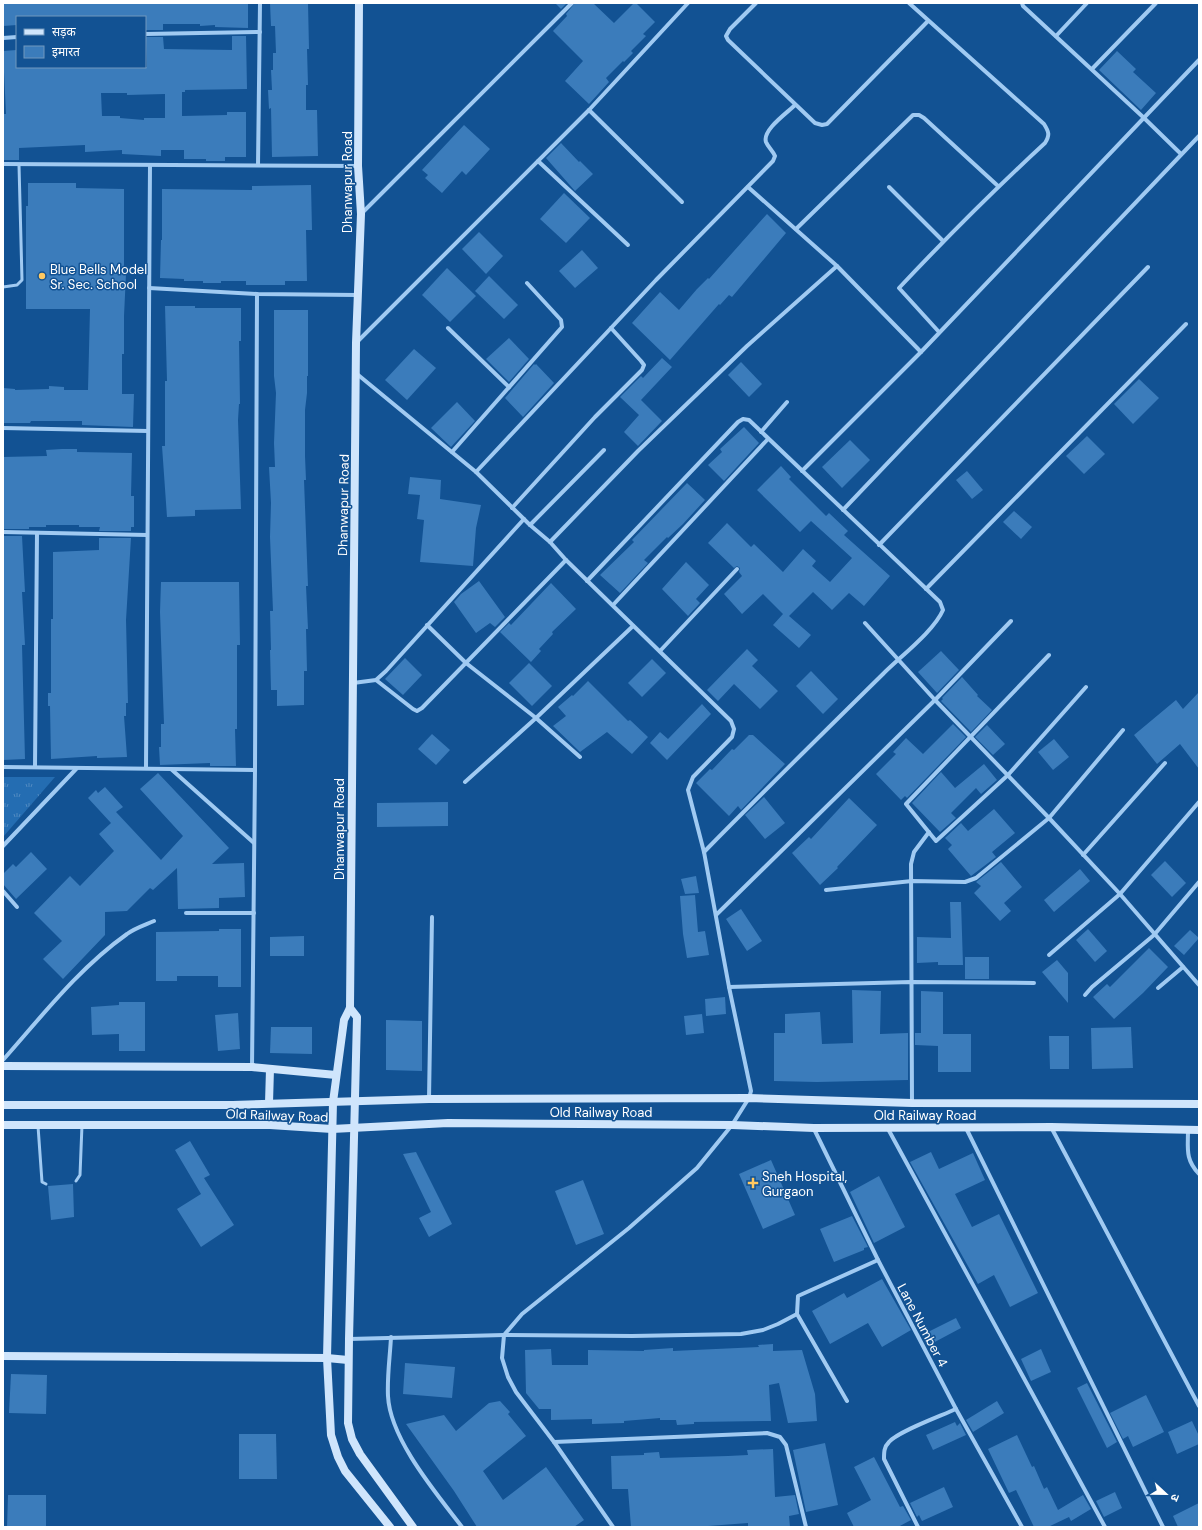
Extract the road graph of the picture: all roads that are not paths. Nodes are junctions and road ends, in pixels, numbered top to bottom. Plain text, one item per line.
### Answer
1 (260, 3) edge
2 (359, 3) edge
3 (572, 3) edge
4 (688, 3) edge
5 (756, 3) edge
6 (909, 3) edge
7 (1022, 3) edge
8 (1087, 3) edge
9 (1156, 3) edge
10 (928, 21) junction
11 (260, 32) junction
12 (146, 34) edge
13 (1056, 36) junction
14 (16, 37) edge
15 (3, 38) edge
16 (1199, 60) edge
17 (1092, 69) junction
18 (795, 105) junction
19 (589, 110) junction
20 (1143, 117) junction
21 (1199, 136) edge
22 (1181, 154) junction
23 (538, 161) junction
24 (3, 164) edge
25 (19, 165) junction
26 (150, 165) junction
27 (258, 165) junction
28 (358, 166) junction
29 (998, 186) junction
30 (748, 187) junction
31 (889, 187) dead end
32 (682, 202) dead end
33 (361, 214) junction
34 (796, 229) junction
35 (943, 241) junction
36 (628, 245) dead end
37 (837, 266) junction
38 (1148, 267) dead end
39 (527, 284) dead end
40 (3, 287) edge
41 (149, 288) junction
42 (257, 294) junction
43 (357, 295) junction
44 (1186, 324) dead end
45 (448, 328) dead end
46 (611, 328) junction
47 (940, 332) junction
48 (356, 343) junction
49 (921, 352) junction
50 (357, 374) junction
51 (509, 387) junction
52 (787, 402) dead end
53 (3, 428) edge
54 (148, 431) junction
55 (761, 432) junction
56 (768, 439) junction
57 (604, 450) dead end
58 (452, 452) junction
59 (802, 471) junction
60 (476, 472) junction
61 (512, 508) junction
62 (843, 510) junction
63 (524, 519) junction
64 (530, 525) junction
65 (3, 532) edge
66 (37, 533) junction
67 (147, 535) junction
68 (550, 542) junction
69 (879, 545) junction
70 (566, 560) junction
71 (738, 569) dead end
72 (588, 581) junction
73 (926, 589) junction
74 (613, 605) junction
75 (1011, 621) dead end
76 (865, 622) dead end
77 (427, 625) junction
78 (633, 626) junction
79 (660, 651) junction
80 (1049, 655) dead end
81 (898, 659) junction
82 (466, 663) junction
83 (376, 680) junction
84 (352, 683) junction
85 (1086, 687) dead end
86 (935, 700) junction
87 (536, 718) junction
88 (1123, 730) dead end
89 (971, 736) junction
90 (580, 757) dead end
91 (1166, 763) dead end
92 (3, 767) edge
93 (34, 767) junction
94 (77, 768) junction
95 (146, 768) junction
96 (170, 769) junction
97 (255, 770) junction
98 (1008, 775) junction
99 (465, 782) dead end
100 (1199, 802) edge
101 (1049, 818) junction
102 (929, 832) junction
103 (254, 843) junction
104 (3, 846) edge
105 (704, 852) junction
106 (1083, 855) junction
107 (912, 881) junction
108 (1199, 882) edge
109 (826, 890) dead end
110 (3, 891) edge
111 (1120, 894) junction
112 (17, 907) dead end
113 (186, 913) dead end
114 (254, 913) junction
115 (716, 915) junction
116 (432, 917) dead end
117 (154, 921) dead end
118 (1154, 934) junction
119 (1049, 955) dead end
120 (1183, 967) junction
121 (911, 982) junction
122 (1034, 983) dead end
123 (1199, 985) edge
124 (729, 987) junction
125 (1158, 988) dead end
126 (1085, 996) dead end
127 (350, 1008) junction
128 (3, 1060) edge
129 (3, 1066) edge
130 (252, 1067) junction
131 (270, 1069) junction
132 (336, 1075) junction
133 (750, 1098) junction
134 (429, 1099) junction
135 (355, 1100) junction
136 (333, 1102) junction
137 (269, 1103) junction
138 (912, 1103) junction
139 (3, 1104) edge
140 (1199, 1104) edge
141 (3, 1125) edge
142 (38, 1125) junction
143 (82, 1125) junction
144 (732, 1125) junction
145 (886, 1127) junction
146 (966, 1127) junction
147 (1051, 1127) junction
148 (354, 1128) junction
149 (814, 1128) junction
150 (332, 1129) junction
151 (1188, 1130) junction
152 (1199, 1130) edge
153 (1199, 1174) edge
154 (76, 1181) dead end
155 (46, 1184) dead end
156 (878, 1260) junction
157 (797, 1314) junction
158 (504, 1335) junction
159 (390, 1338) junction
160 (348, 1339) junction
161 (3, 1356) edge
162 (327, 1358) junction
163 (348, 1360) junction
164 (847, 1401) dead end
165 (1199, 1406) edge
166 (956, 1409) junction
167 (554, 1442) junction
168 (390, 1527) edge
169 (413, 1527) edge
170 (462, 1527) edge
171 (613, 1527) edge
172 (806, 1527) edge
173 (918, 1527) edge
174 (1022, 1527) edge
175 (1105, 1527) edge
176 (1163, 1527) edge

1 - 11 street
2 - 28 street, Dhanwapur Road
3 - 33 street
4 - 19 street
5 - 18 street
6 - 10 street
7 - 13 street
8 - 13 street
9 - 17 street
10 - 18 street
10 - 29 street
11 - 12 street
11 - 27 street
13 - 17 street
14 - 15 street
16 - 20 street
17 - 20 street
18 - 30 street
19 - 23 street
19 - 32 street
20 - 22 street
20 - 47 street
21 - 22 street
22 - 62 street
23 - 36 street
23 - 48 street
24 - 25 street
25 - 26 street
25 - 40 lane
26 - 27 street
26 - 41 street
27 - 28 street
28 - 33 street, Dhanwapur Road
29 - 34 street
29 - 35 street
30 - 34 street
30 - 46 street
31 - 35 street
33 - 43 street, Dhanwapur Road
34 - 37 street
35 - 47 street
37 - 49 street
37 - 68 street
38 - 69 street
39 - 51 street
41 - 42 street
41 - 54 street
42 - 43 street
42 - 97 street
43 - 48 street, Dhanwapur Road
44 - 73 street
45 - 51 street
46 - 60 street
46 - 61 street
47 - 49 street
48 - 50 street, Dhanwapur Road
49 - 59 street
50 - 58 street
50 - 84 street, Dhanwapur Road
51 - 58 street
52 - 55 street
53 - 54 street
54 - 67 street
55 - 56 street
55 - 72 street
56 - 59 street
56 - 74 street
57 - 64 street
58 - 60 street
59 - 62 street
60 - 61 street
61 - 63 street
62 - 69 street
63 - 64 street
63 - 77 street
64 - 68 street
65 - 66 street
66 - 67 street
66 - 93 street
67 - 95 street
68 - 70 street
69 - 73 street
70 - 72 street
70 - 82 street
71 - 79 street
72 - 74 street
73 - 81 street
74 - 78 street
75 - 86 street
76 - 81 street
77 - 82 street
77 - 83 street
78 - 79 street
78 - 87 street
79 - 105 street
80 - 89 street
81 - 86 street
81 - 105 street
82 - 83 street
82 - 87 street
83 - 84 street
84 - 127 street, Dhanwapur Road
85 - 98 street
86 - 89 street
86 - 115 street
87 - 90 street
87 - 99 street
88 - 101 street
89 - 98 street
89 - 102 street
91 - 106 street
92 - 93 street
93 - 94 street
94 - 95 street
94 - 104 street
95 - 96 street
96 - 97 street
96 - 103 street
97 - 103 street
98 - 101 street
98 - 102 street
100 - 111 street
101 - 106 street
101 - 107 street
102 - 107 street
103 - 114 street
105 - 115 street
106 - 111 street
107 - 109 street
107 - 121 street
108 - 118 street
110 - 112 street
111 - 118 street
111 - 119 street
113 - 114 street
114 - 130 street
115 - 124 street
116 - 134 street
117 - 128 street
118 - 120 street
118 - 126 street
120 - 123 street
120 - 125 street
121 - 122 street
121 - 124 street
121 - 138 street
124 - 133 street
127 - 132 street, Dhanwapur Road
127 - 135 street, Dhanwapur Road
129 - 130 street
130 - 131 street
131 - 132 street
131 - 137 street
132 - 136 street, Dhanwapur Road
133 - 134 street, Old Railway Road
133 - 138 street, Old Railway Road
133 - 144 street
134 - 135 street, Old Railway Road
135 - 136 street, Old Railway Road
135 - 148 street, Dhanwapur Road
136 - 137 street, Old Railway Road
136 - 150 street, Dhanwapur Road
137 - 139 street, Old Railway Road
138 - 140 street, Old Railway Road
141 - 142 street, Old Railway Road
142 - 143 street, Old Railway Road
142 - 155 lane
143 - 150 street, Old Railway Road
143 - 154 lane
144 - 148 street, Old Railway Road
144 - 149 street, Old Railway Road
144 - 158 street
145 - 146 street, Old Railway Road
145 - 149 street, Old Railway Road
145 - 175 street
146 - 147 street, Old Railway Road
146 - 176 street
147 - 151 street, Old Railway Road
147 - 165 street
148 - 150 street, Old Railway Road
148 - 160 street, Dhanwapur Road
149 - 156 street, Lane Number 4
150 - 162 street, Dhanwapur Road
151 - 152 street, Old Railway Road
151 - 153 street
156 - 157 street
156 - 166 street, Lane Number 4
157 - 158 street
157 - 164 street
158 - 159 street
158 - 167 street
159 - 160 street
159 - 170 street
160 - 163 street, Dhanwapur Road
161 - 162 street
162 - 163 street
162 - 168 street, Dhanwapur Road
163 - 169 street, Dhanwapur Road
166 - 173 street
166 - 174 street, Lane Number 4
167 - 171 street
167 - 172 street

